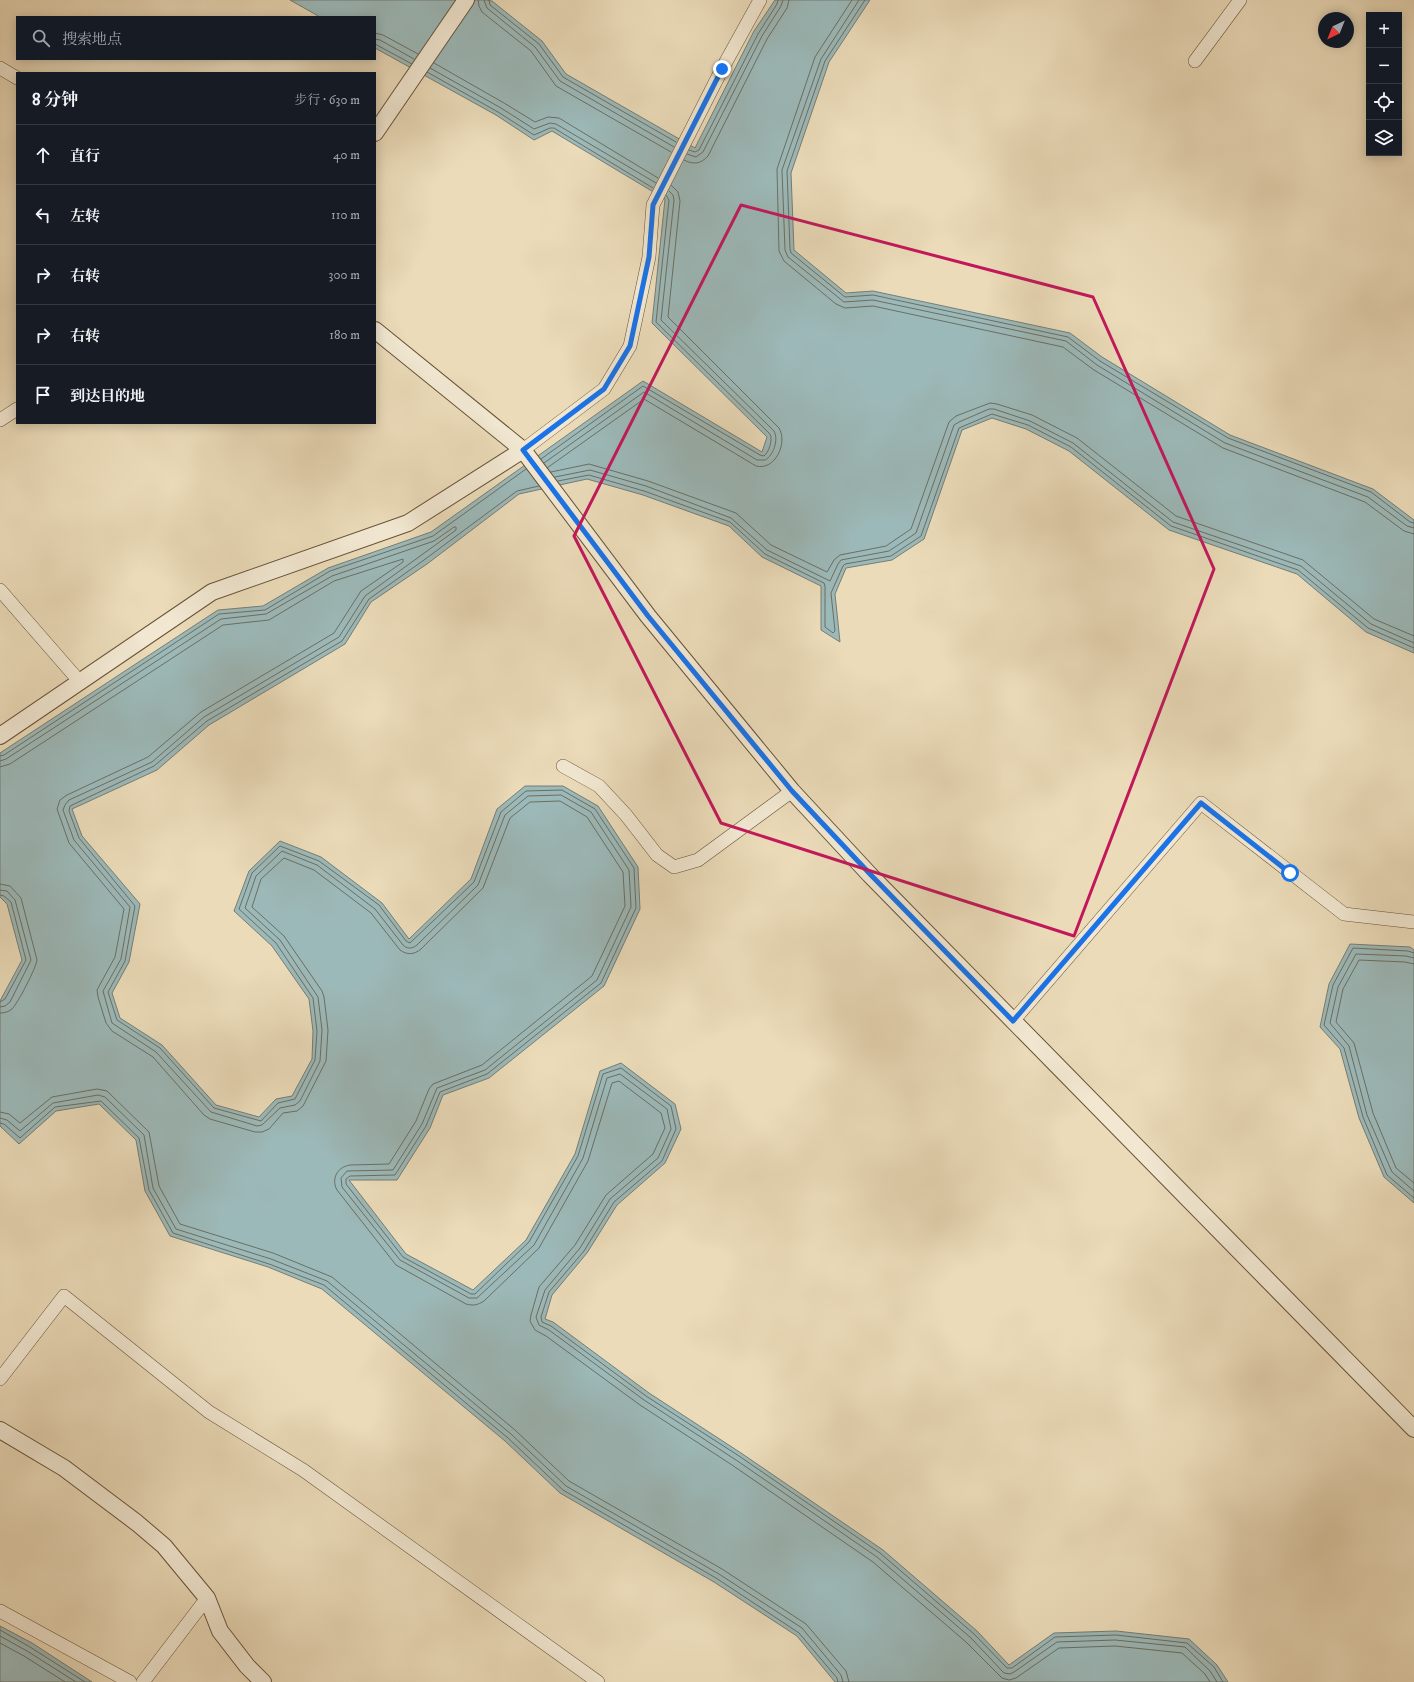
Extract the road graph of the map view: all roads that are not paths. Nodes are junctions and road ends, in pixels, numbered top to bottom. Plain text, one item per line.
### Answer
1 (466, 0) edge
2 (760, 0) edge
3 (1240, 0) edge
4 (1195, 61) dead end
5 (0, 68) edge
6 (16, 77) edge
7 (376, 132) edge
8 (376, 331) edge
9 (16, 410) edge
10 (0, 420) edge
11 (526, 455) junction
12 (0, 590) edge
13 (80, 682) junction
14 (0, 736) edge
15 (563, 766) dead end
16 (792, 791) junction
17 (1414, 922) edge
18 (1013, 1021) junction
19 (0, 1379) edge
20 (1414, 1429) edge
21 (0, 1430) edge
22 (207, 1598) junction
23 (0, 1611) edge
24 (130, 1682) edge
25 (143, 1682) edge
26 (264, 1682) edge
27 (598, 1682) edge

1 - 7 street
2 - 11 street
3 - 4 street
5 - 6 street
8 - 11 street
9 - 10 street
11 - 13 street
11 - 16 street
12 - 13 street
13 - 14 street
15 - 16 street
16 - 18 street
17 - 18 street
18 - 20 street
19 - 27 street
21 - 22 street
22 - 25 street
22 - 26 street
23 - 24 street

